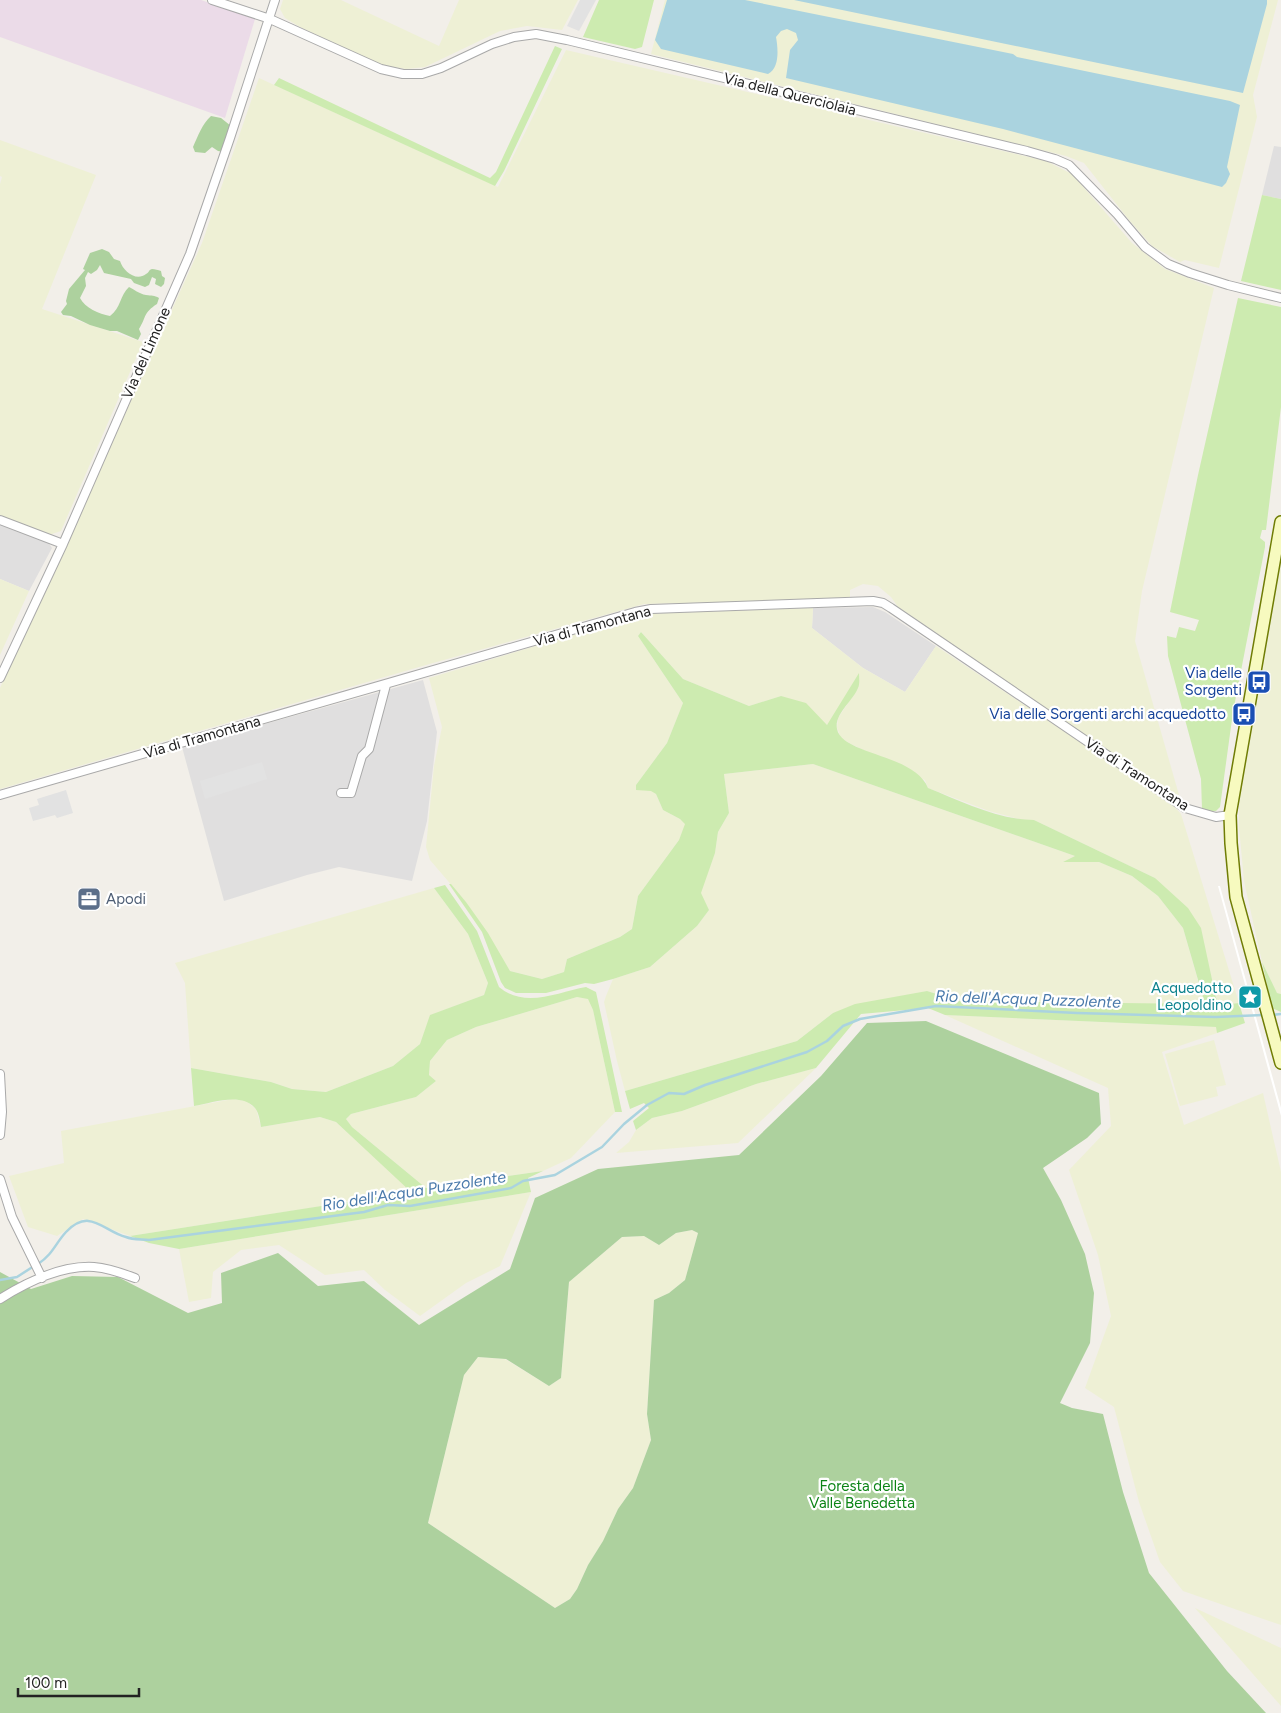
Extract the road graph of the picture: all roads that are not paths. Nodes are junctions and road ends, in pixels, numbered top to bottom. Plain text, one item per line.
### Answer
1 (212, 0) edge
2 (276, 0) edge
3 (270, 19) junction
4 (1281, 298) edge
5 (0, 520) edge
6 (1281, 522) edge
7 (63, 544) junction
8 (0, 678) edge
9 (386, 685) junction
10 (341, 793) dead end
11 (0, 795) edge
12 (1230, 815) junction
13 (1281, 1063) edge
14 (0, 1074) edge
15 (0, 1135) edge
16 (0, 1178) edge
17 (42, 1278) junction
18 (135, 1278) dead end
19 (0, 1299) edge

1 - 3 street
2 - 3 street, Via del Limone
3 - 4 street, Via della Querciolaia
3 - 7 street, Via del Limone
5 - 7 street
6 - 12 main road
7 - 8 street, Via del Limone
9 - 10 street
9 - 11 street, Via di Tramontana
9 - 12 street, Via di Tramontana
12 - 13 main road
14 - 15 street
16 - 17 street
17 - 18 street
17 - 19 street

